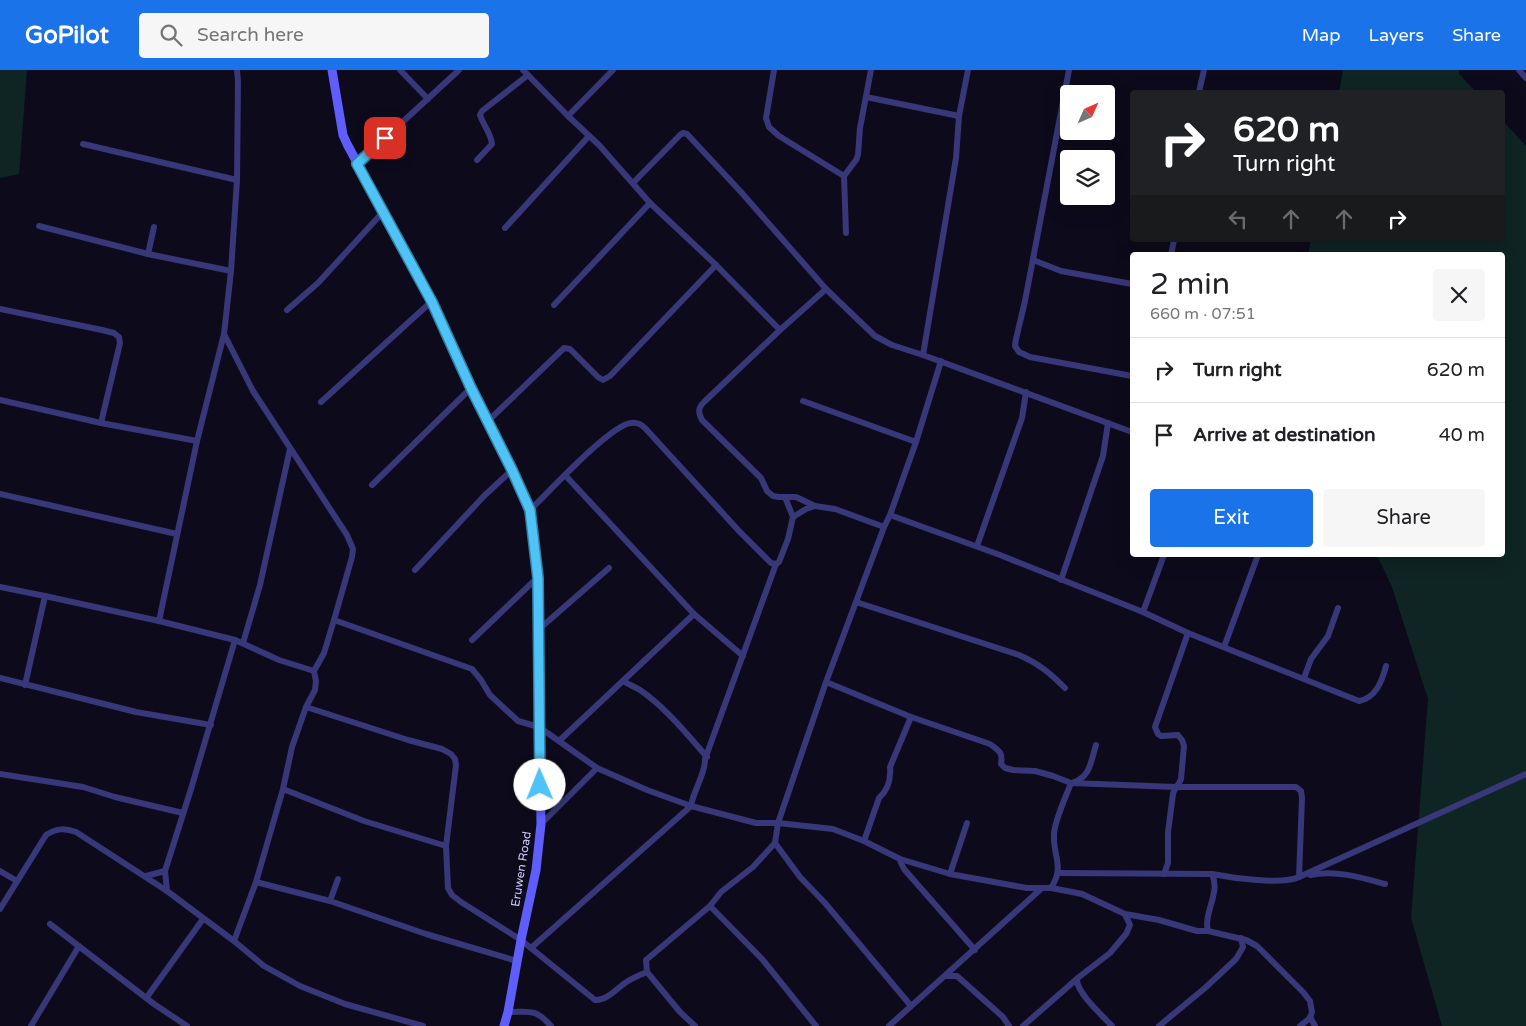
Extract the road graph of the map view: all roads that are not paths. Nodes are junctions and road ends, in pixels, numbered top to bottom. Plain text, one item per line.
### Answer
1 (237, 70) edge
2 (332, 70) edge
3 (400, 70) edge
4 (458, 70) edge
5 (613, 70) edge
6 (774, 70) edge
7 (871, 70) edge
8 (968, 70) edge
9 (1068, 70) edge
10 (1204, 70) edge
11 (1519, 70) edge
12 (526, 72) edge
13 (1526, 78) edge
14 (1199, 90) edge
15 (866, 97) junction
16 (428, 98) junction
17 (568, 116) junction
18 (959, 116) junction
19 (589, 136) junction
20 (83, 144) dead end
21 (477, 160) dead end
22 (357, 164) junction
23 (844, 176) junction
24 (237, 180) junction
25 (633, 183) junction
26 (650, 203) junction
27 (383, 212) junction
28 (39, 226) dead end
29 (154, 228) dead end
30 (505, 228) dead end
31 (846, 233) dead end
32 (148, 254) junction
33 (1033, 260) junction
34 (716, 265) junction
35 (231, 271) junction
36 (1130, 284) edge
37 (826, 289) junction
38 (432, 302) junction
39 (554, 305) dead end
40 (0, 309) edge
41 (287, 310) dead end
42 (780, 330) junction
43 (224, 334) junction
44 (923, 355) junction
45 (940, 361) junction
46 (1130, 376) edge
47 (471, 388) junction
48 (1026, 392) junction
49 (0, 400) edge
50 (803, 401) dead end
51 (322, 402) dead end
52 (488, 420) junction
53 (101, 423) junction
54 (1108, 423) junction
55 (1130, 431) edge
56 (197, 441) junction
57 (916, 442) junction
58 (290, 448) junction
59 (512, 470) junction
60 (565, 475) junction
61 (372, 485) dead end
62 (0, 494) edge
63 (785, 497) junction
64 (816, 506) junction
65 (530, 510) junction
66 (890, 515) junction
67 (793, 517) junction
68 (884, 527) junction
69 (177, 534) junction
70 (977, 546) junction
71 (1163, 557) edge
72 (1257, 557) edge
73 (776, 564) junction
74 (609, 568) dead end
75 (415, 570) dead end
76 (538, 578) junction
77 (1061, 580) junction
78 (0, 588) edge
79 (45, 596) junction
80 (856, 602) junction
81 (1338, 608) dead end
82 (1142, 612) junction
83 (694, 614) junction
84 (334, 620) junction
85 (159, 621) junction
86 (538, 630) junction
87 (1188, 633) junction
88 (235, 640) junction
89 (472, 640) dead end
90 (243, 643) junction
91 (1224, 647) junction
92 (743, 656) junction
93 (1386, 666) dead end
94 (314, 671) junction
95 (0, 678) edge
96 (1304, 678) junction
97 (623, 682) junction
98 (826, 682) junction
99 (25, 685) junction
100 (1065, 688) dead end
101 (306, 707) junction
102 (911, 717) junction
103 (211, 725) junction
104 (539, 727) junction
105 (559, 741) junction
106 (1096, 745) dead end
107 (706, 757) junction
108 (597, 768) junction
109 (0, 774) edge
110 (1526, 774) edge
111 (1071, 783) junction
112 (1176, 787) junction
113 (283, 789) junction
114 (691, 806) junction
115 (183, 813) junction
116 (778, 823) junction
117 (967, 823) dead end
118 (541, 824) junction
119 (864, 841) junction
120 (775, 843) junction
121 (446, 846) junction
122 (900, 859) junction
123 (0, 871) edge
124 (164, 871) junction
125 (1058, 873) junction
126 (950, 874) junction
127 (1164, 874) junction
128 (1212, 874) junction
129 (146, 876) junction
130 (1299, 877) junction
131 (338, 879) dead end
132 (17, 881) junction
133 (256, 882) junction
134 (1385, 884) dead end
135 (1042, 888) junction
136 (1051, 888) junction
137 (167, 891) junction
138 (330, 901) junction
139 (710, 906) junction
140 (0, 909) edge
141 (1125, 914) junction
142 (203, 919) junction
143 (50, 924) dead end
144 (1208, 931) junction
145 (1241, 938) junction
146 (521, 940) junction
147 (234, 941) junction
148 (79, 946) junction
149 (531, 948) junction
150 (975, 950) junction
151 (517, 961) junction
152 (646, 972) junction
153 (946, 976) junction
154 (1077, 980) junction
155 (147, 997) junction
156 (911, 1006) junction
157 (508, 1012) junction
158 (1310, 1017) junction
159 (399, 1023) edge
160 (31, 1026) edge
161 (186, 1026) edge
162 (423, 1026) edge
163 (504, 1026) edge
164 (551, 1026) edge
165 (695, 1026) edge
166 (816, 1026) edge
167 (889, 1026) edge
168 (1010, 1026) edge
169 (1023, 1026) edge
170 (1112, 1026) edge
171 (1159, 1026) edge
172 (1300, 1026) edge
173 (1315, 1026) edge

1 - 24 street
2 - 22 street, Eruwen Road
3 - 16 street
4 - 16 street
5 - 17 street
6 - 23 street
7 - 15 street
8 - 18 street
9 - 33 street
10 - 14 street
11 - 13 street
12 - 17 street
12 - 21 street
15 - 18 street
15 - 23 street
16 - 22 street
17 - 19 street
18 - 44 street
19 - 25 street
19 - 30 street
20 - 24 street
22 - 27 street, Eruwen Road
23 - 31 street
24 - 35 street
25 - 26 street
25 - 37 street
26 - 34 street
26 - 39 street
27 - 38 street, Eruwen Road
27 - 41 street
28 - 32 street
29 - 32 street
32 - 35 street
33 - 36 street
33 - 46 street
34 - 42 street
34 - 52 street
35 - 43 street
37 - 42 street
37 - 44 street
38 - 47 street, Eruwen Road
38 - 51 street
40 - 53 street
42 - 63 street
43 - 56 street
43 - 58 street
44 - 45 street
45 - 48 street
45 - 57 street
47 - 52 street, Eruwen Road
47 - 61 street
48 - 54 street
48 - 70 street
49 - 53 street
50 - 57 street
52 - 59 street, Eruwen Road
53 - 56 street
54 - 55 street
54 - 77 street
56 - 69 street
57 - 66 street
58 - 84 street
58 - 90 street
59 - 65 street, Eruwen Road
59 - 75 street
60 - 65 street
60 - 73 street
60 - 83 street
62 - 69 street
63 - 64 street
63 - 67 street
64 - 67 street
64 - 68 street
65 - 76 street, Eruwen Road
66 - 68 street
66 - 70 street
67 - 73 street
68 - 80 street
69 - 85 street
70 - 77 street
71 - 82 street
72 - 91 street
73 - 92 street
74 - 86 street
76 - 86 street, Eruwen Road
76 - 89 street
77 - 82 street
78 - 79 street
79 - 85 street
79 - 99 street
80 - 98 street
80 - 100 street
81 - 96 street
82 - 87 street
83 - 92 street
83 - 97 street
84 - 94 street
84 - 104 street
85 - 88 street
86 - 104 street, Eruwen Road
87 - 91 street
87 - 112 street
88 - 90 street
88 - 103 street
90 - 94 street
91 - 96 street
92 - 107 street
93 - 96 street
94 - 101 street
95 - 99 street
97 - 105 street
97 - 107 street
98 - 102 street
98 - 116 street
99 - 103 street
101 - 113 street
101 - 121 street
102 - 111 street
102 - 119 street
103 - 115 street
104 - 105 street
104 - 118 street, Eruwen Road
105 - 108 street
106 - 111 street
107 - 114 street
108 - 114 street
108 - 118 street
109 - 115 street
110 - 130 street
111 - 112 street
111 - 125 street
112 - 127 street
112 - 130 street
113 - 121 street
113 - 133 street
114 - 116 street
114 - 149 street
115 - 124 street
116 - 119 street
116 - 120 street
117 - 126 street
118 - 146 street, Eruwen Road
119 - 122 street
120 - 139 street
120 - 156 street
121 - 146 street
122 - 126 street
122 - 150 street
123 - 132 street
124 - 129 street
124 - 137 street
125 - 127 street
125 - 136 street
126 - 135 street
127 - 128 street
128 - 130 street
128 - 144 street
129 - 132 street
129 - 137 street
130 - 134 street
131 - 138 street
132 - 140 street
133 - 138 street
133 - 147 street
135 - 136 street
135 - 150 street
136 - 141 street
137 - 142 street
138 - 151 street
139 - 152 street
139 - 166 street
141 - 144 street
141 - 154 street
142 - 147 street
142 - 155 street
143 - 148 street
144 - 145 street
145 - 158 street
145 - 171 street
146 - 149 street
146 - 151 street, Eruwen Road
147 - 159 street
148 - 155 street
148 - 160 street
149 - 152 street
150 - 153 street
151 - 157 street, Eruwen Road
152 - 165 street
153 - 156 street
153 - 168 street
154 - 169 street
154 - 170 street
155 - 161 street
156 - 167 street
157 - 163 street, Eruwen Road
157 - 164 street
158 - 172 street
158 - 173 street
159 - 162 street

